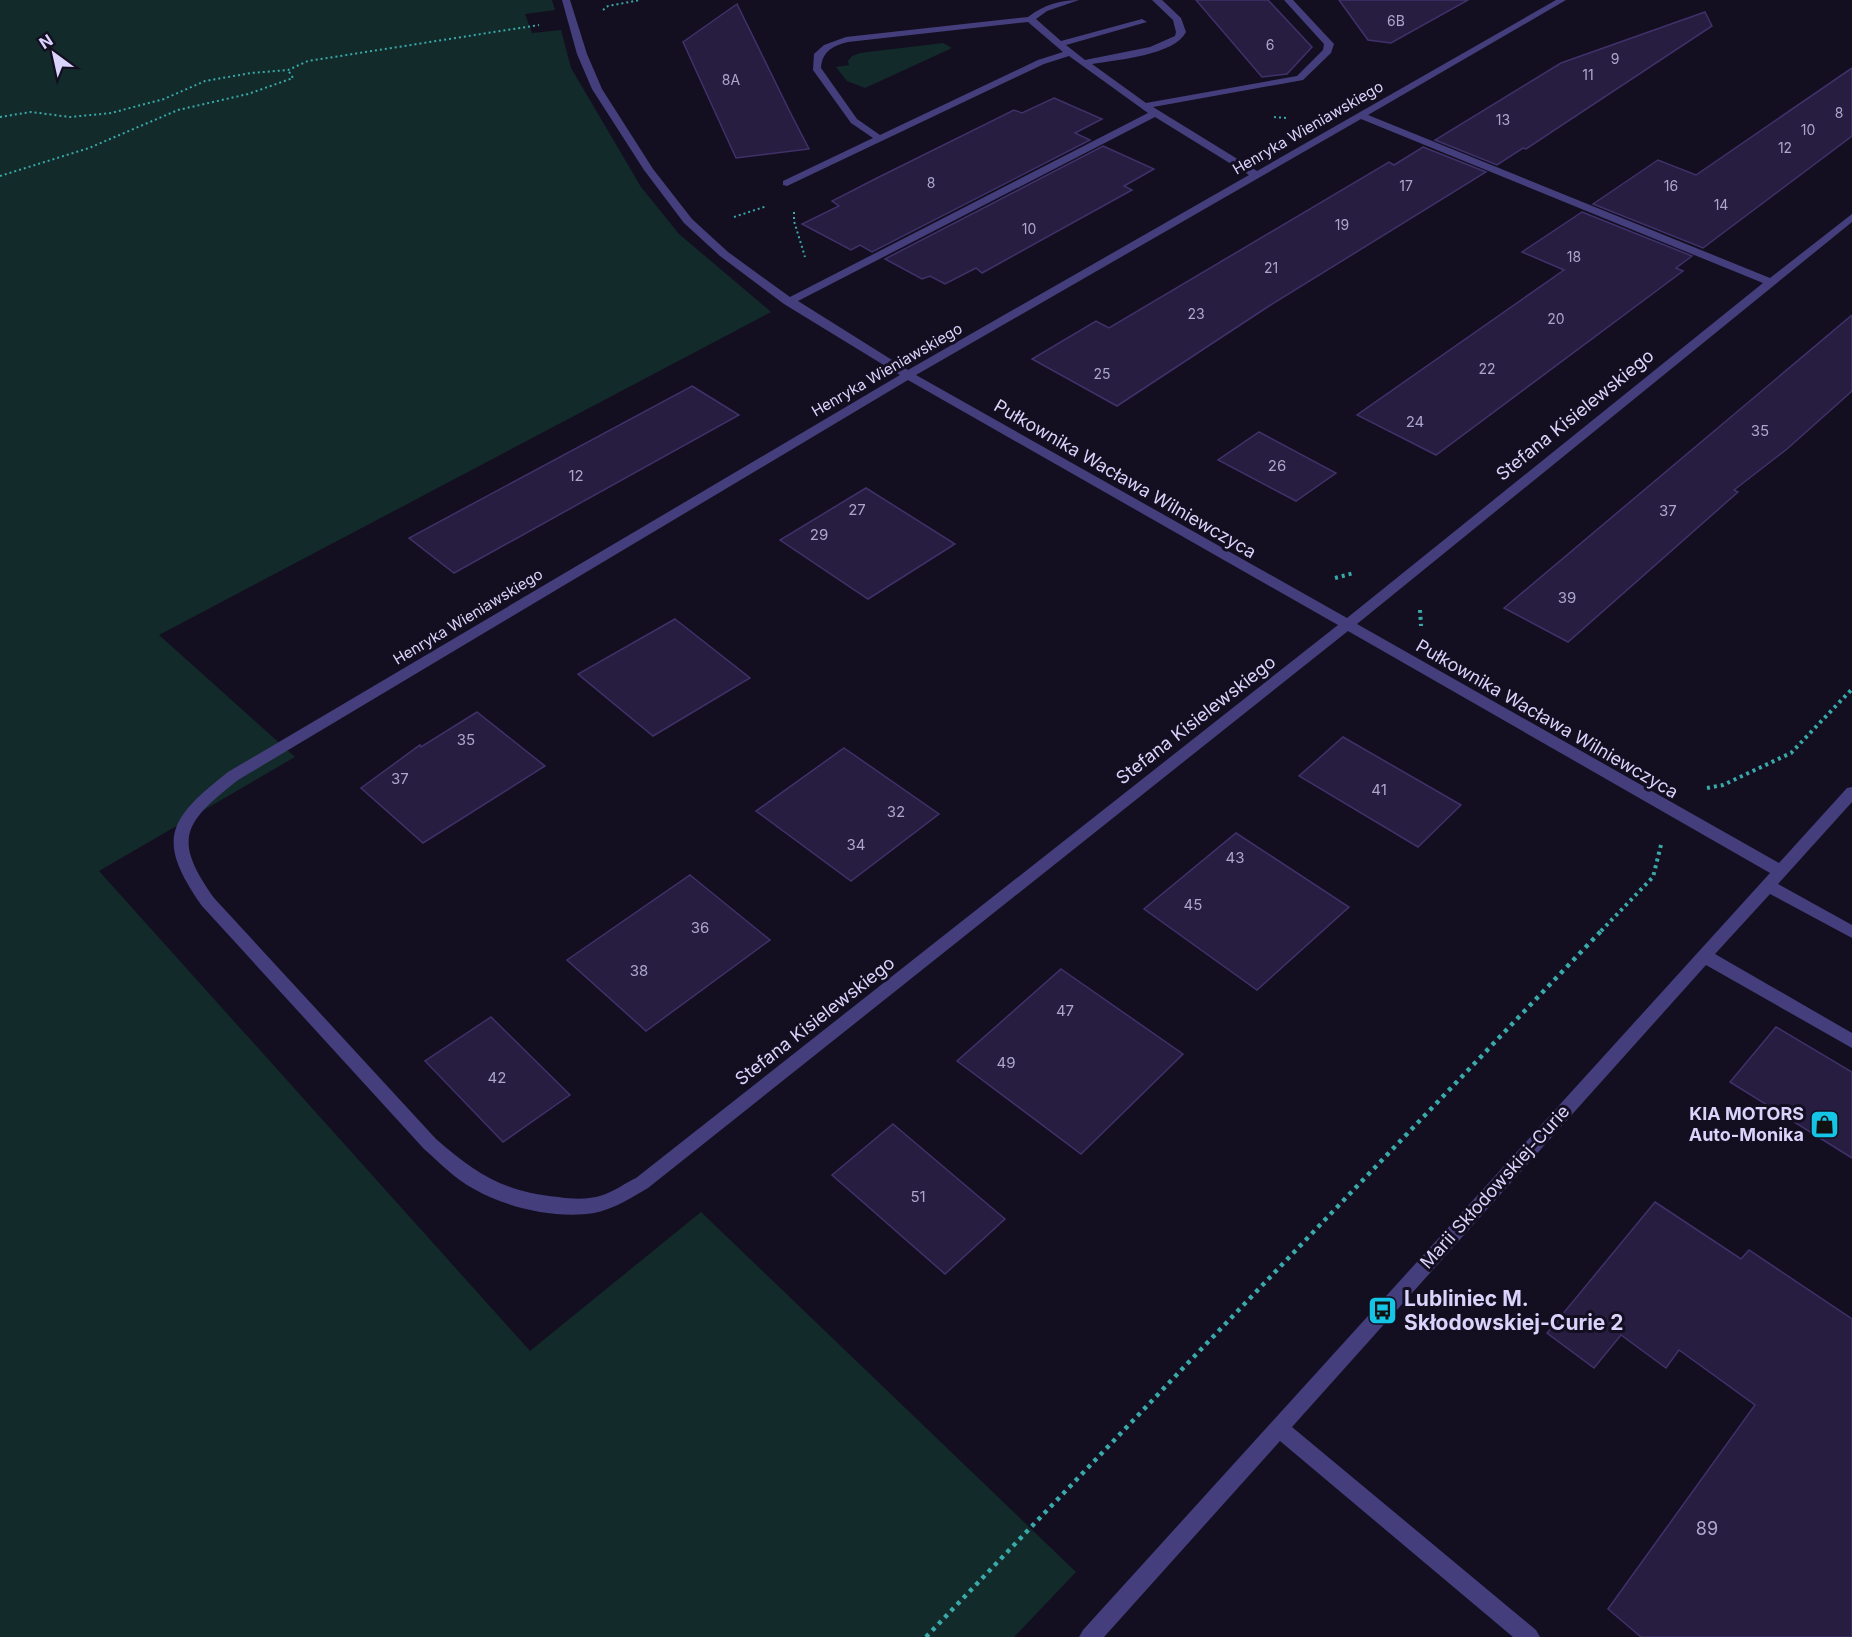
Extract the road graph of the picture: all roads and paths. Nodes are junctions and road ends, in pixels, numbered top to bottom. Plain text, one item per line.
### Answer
1 (567, 0) edge
2 (640, 0) edge
3 (1038, 0) edge
4 (1075, 0) edge
5 (1156, 0) edge
6 (1288, 0) edge
7 (1562, 0) edge
8 (1044, 9) junction
9 (599, 13) dead end
10 (1030, 19) junction
11 (573, 20) junction
12 (1142, 22) dead end
13 (1059, 44) junction
14 (1070, 53) junction
15 (1083, 63) junction
16 (288, 70) junction
17 (1144, 106) junction
18 (1155, 113) junction
19 (1362, 116) junction
20 (0, 117) edge
21 (880, 139) junction
22 (0, 176) edge
23 (1258, 176) junction
24 (787, 183) dead end
25 (771, 205) dead end
26 (795, 210) dead end
27 (1852, 217) edge
28 (725, 219) dead end
29 (1770, 282) junction
30 (816, 289) junction
31 (788, 302) junction
32 (908, 375) junction
33 (1346, 626) junction
34 (1852, 689) edge
35 (1700, 790) dead end
36 (1852, 792) edge
37 (1664, 834) dead end
38 (1780, 871) junction
39 (1767, 885) junction
40 (1852, 932) edge
41 (1703, 955) junction
42 (1852, 1041) edge
43 (642, 1183) joint
44 (1278, 1427) junction
45 (1098, 1634) edge
46 (926, 1637) edge
47 (1529, 1637) edge

1 - 11 street, Pułkownika Wacława Wilniewczyca
2 - 9 path
3 - 8 street
4 - 8 street
5 - 15 street
6 - 17 street
7 - 19 street, Henryka Wieniawskiego
8 - 10 street
10 - 13 street
10 - 21 street
11 - 16 path
11 - 31 street, Pułkownika Wacława Wilniewczyca
12 - 13 street
13 - 14 street
14 - 15 street
14 - 21 street
15 - 17 street
16 - 20 path
16 - 22 path
17 - 18 street
18 - 23 street
18 - 30 street
19 - 23 street, Henryka Wieniawskiego
19 - 29 street
21 - 24 street
23 - 32 street, Henryka Wieniawskiego
25 - 28 path
26 - 30 path
27 - 29 street, Stefana Kisielewskiego
29 - 33 street, Stefana Kisielewskiego
30 - 31 street
31 - 32 street, Pułkownika Wacława Wilniewczyca
32 - 33 street, Pułkownika Wacława Wilniewczyca
32 - 43 street, Henryka Wieniawskiego
33 - 38 street, Pułkownika Wacława Wilniewczyca
33 - 43 street, Stefana Kisielewskiego
34 - 35 path
36 - 38 street, Marii Skłodowskiej-Curie
37 - 46 path
38 - 39 street, Marii Skłodowskiej-Curie
39 - 40 street
39 - 41 street, Marii Skłodowskiej-Curie
41 - 42 street
41 - 44 street, Marii Skłodowskiej-Curie
44 - 45 street, Marii Skłodowskiej-Curie
44 - 47 street

